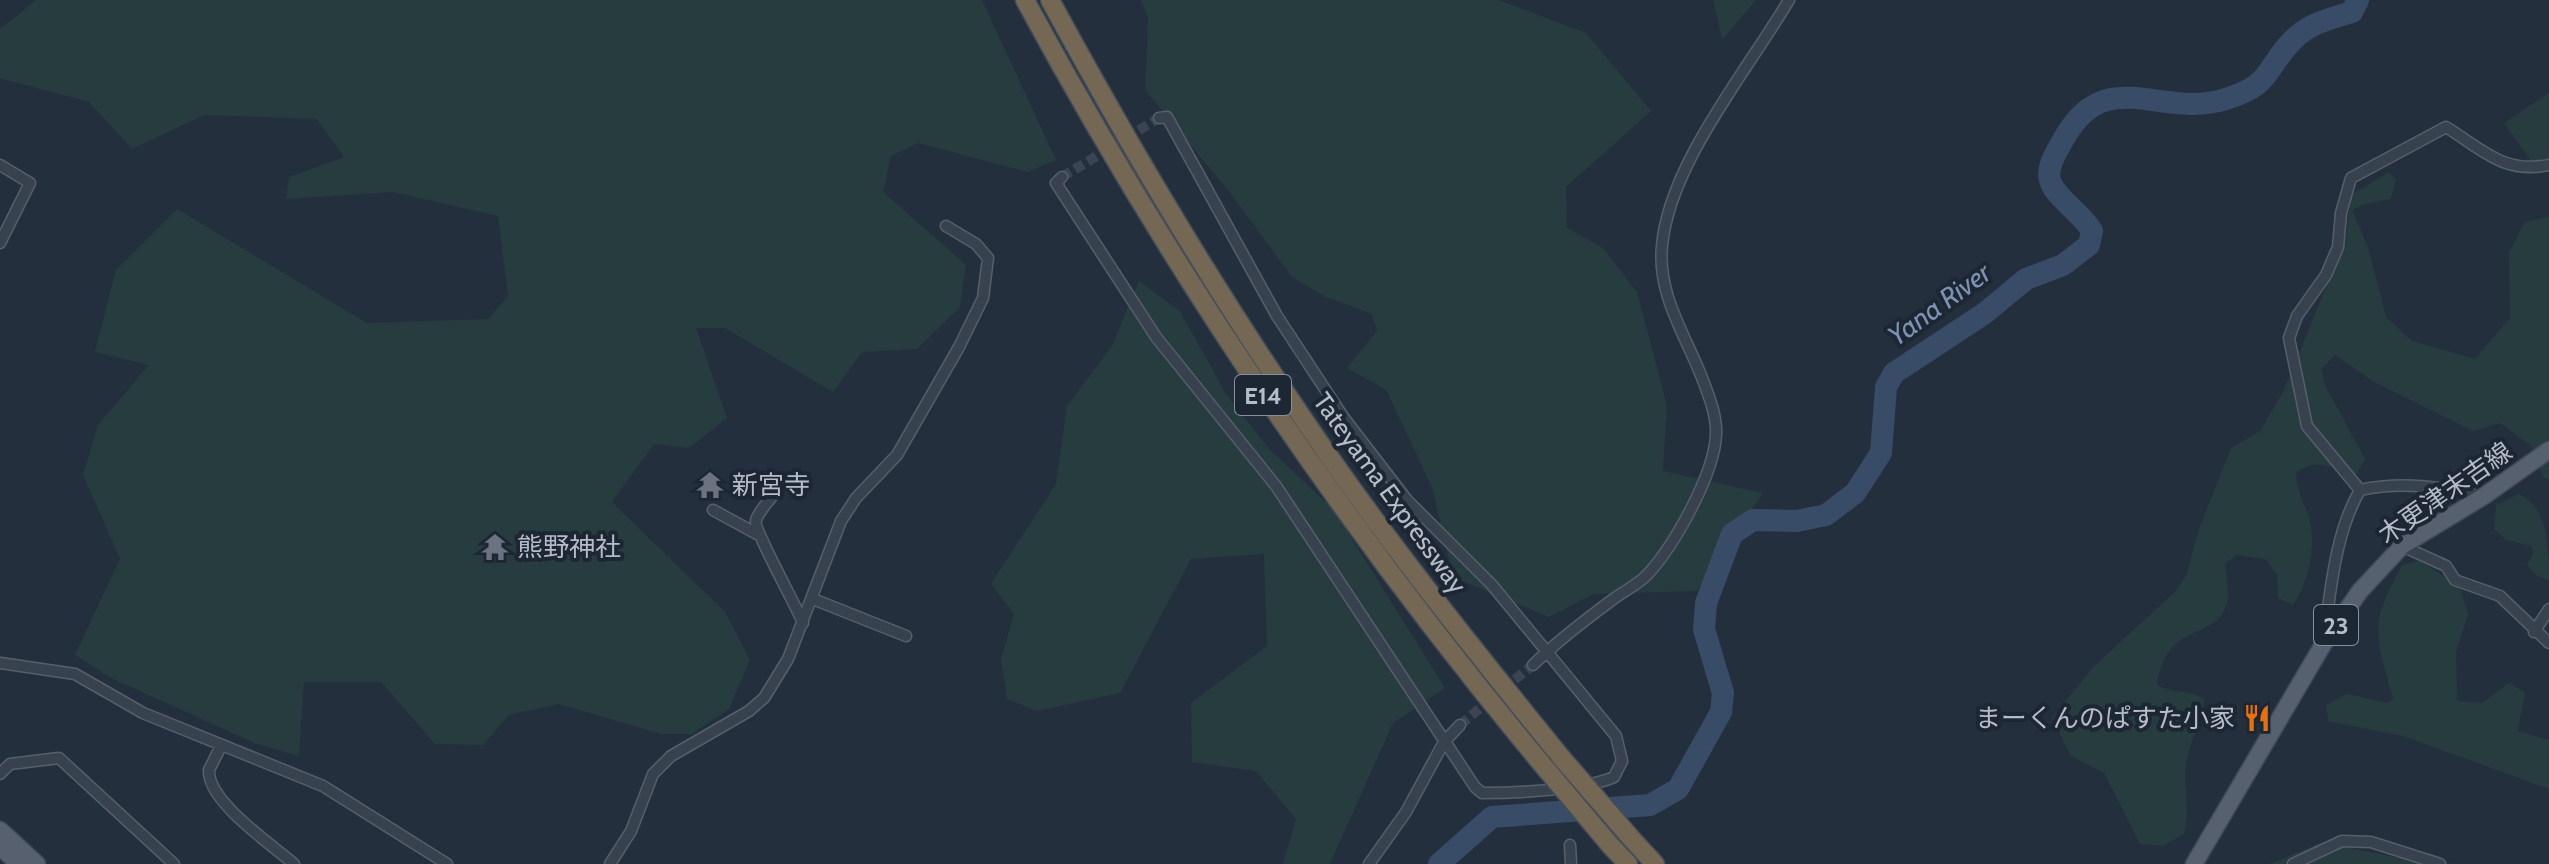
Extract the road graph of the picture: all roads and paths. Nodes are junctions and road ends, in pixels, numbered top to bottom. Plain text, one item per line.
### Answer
1 (1025, 0) edge
2 (1050, 0) edge
3 (1789, 0) edge
4 (1159, 118) dead end
5 (0, 165) edge
6 (2549, 165) edge
7 (1062, 177) dead end
8 (946, 226) dead end
9 (0, 243) edge
10 (2549, 450) edge
11 (2360, 490) junction
12 (774, 494) dead end
13 (2484, 496) junction
14 (713, 510) dead end
15 (757, 534) junction
16 (2402, 546) junction
17 (813, 599) junction
18 (2549, 609) edge
19 (803, 623) junction
20 (2534, 632) junction
21 (906, 636) dead end
22 (2324, 643) junction
23 (2549, 643) edge
24 (1548, 649) junction
25 (0, 663) edge
26 (1533, 665) tunnel mouth
27 (1460, 725) tunnel mouth
28 (1444, 742) junction
29 (221, 746) junction
30 (0, 774) edge
31 (0, 830) edge
32 (1570, 845) dead end
33 (0, 847) edge
34 (19, 864) edge
35 (37, 864) edge
36 (174, 864) edge
37 (294, 864) edge
38 (447, 864) edge
39 (610, 864) edge
40 (1369, 864) edge
41 (1571, 864) edge
42 (1628, 864) edge
43 (1655, 864) edge
44 (2194, 864) edge
45 (2293, 864) edge
46 (2440, 864) edge

1 - 42 highway, Tateyama Expressway / E14, bridge
2 - 43 highway, Tateyama Expressway / E14, bridge
3 - 24 street
4 - 24 street
5 - 9 street
6 - 11 street
7 - 28 street
8 - 17 street
10 - 13 main road, 木更津末吉線 / 23
11 - 13 street
11 - 22 street
12 - 15 street
13 - 16 main road, 木更津末吉線 / 23
14 - 15 street
15 - 19 street
16 - 20 street
16 - 22 main road, 木更津末吉線 / 23
17 - 19 street
17 - 21 street
18 - 20 street
19 - 39 street
20 - 23 street
22 - 44 main road, 木更津末吉線 / 23
24 - 26 street
24 - 28 street
25 - 29 street
27 - 28 street
28 - 40 street
29 - 37 street
29 - 38 street
30 - 36 street
31 - 35 main road
32 - 41 street
33 - 34 main road
45 - 46 street

